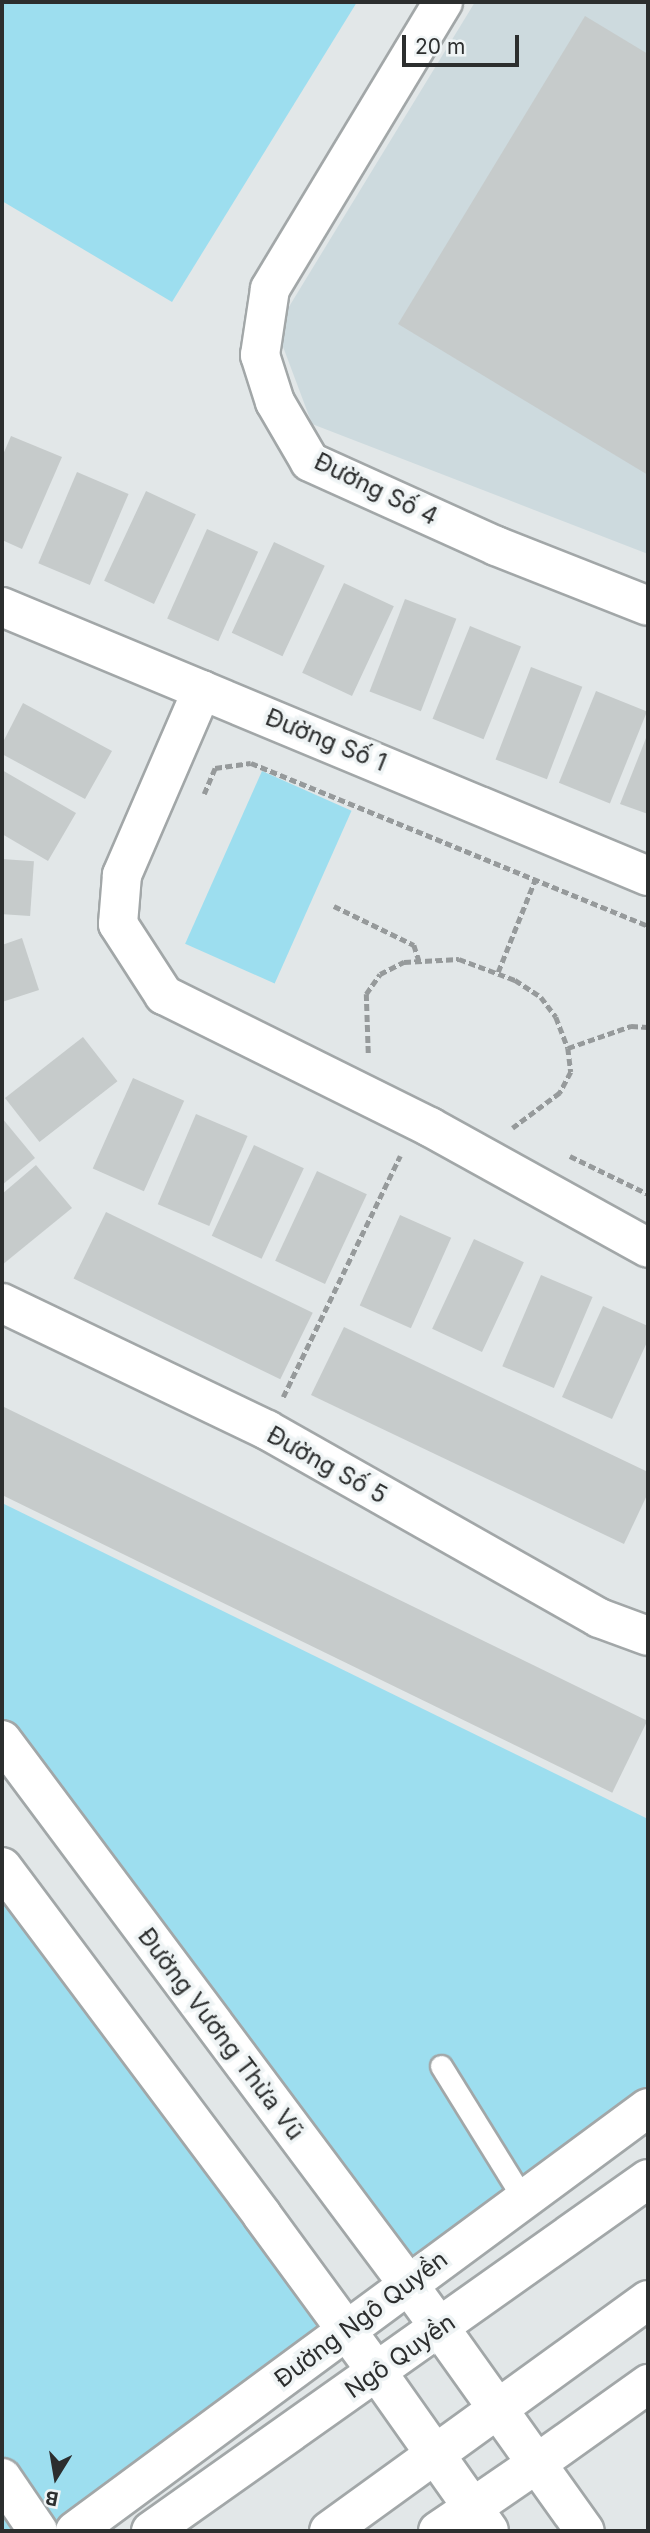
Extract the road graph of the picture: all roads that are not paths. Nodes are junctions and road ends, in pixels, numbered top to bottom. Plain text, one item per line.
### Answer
1 (443, 2) edge
2 (648, 606) edge
3 (2, 607) edge
4 (202, 690) junction
5 (648, 876) edge
6 (648, 1248) edge
7 (2, 1303) edge
8 (648, 1636) edge
9 (2, 1740) edge
10 (2, 1867) edge
11 (441, 2066) dead end
12 (648, 2108) edge
13 (648, 2179) edge
14 (524, 2200) junction
15 (408, 2284) junction
16 (648, 2300) edge
17 (440, 2328) junction
18 (348, 2329) junction
19 (377, 2372) junction
20 (648, 2384) edge
21 (498, 2409) junction
22 (434, 2456) junction
23 (536, 2464) junction
24 (2, 2478) edge
25 (480, 2520) edge
26 (38, 2531) edge
27 (75, 2531) edge
28 (151, 2531) edge
29 (329, 2531) edge
30 (438, 2531) edge
31 (585, 2531) edge

1 - 2 main road, Đường Số 4
3 - 4 main road, Đường Số 1
4 - 5 main road, Đường Số 1
4 - 6 main road
7 - 8 main road, Đường Số 5
9 - 15 main road, Đường Vương Thừa Vũ
10 - 18 main road
11 - 14 lane
12 - 14 main road, Đường Ngô Quyền
13 - 17 main road, Ngô Quyền
14 - 15 main road, Đường Ngô Quyền
15 - 17 main road, Đường Vương Thừa Vũ
15 - 18 main road, Đường Ngô Quyền
16 - 21 main road
17 - 19 main road, Ngô Quyền
17 - 21 main road, Đường Vương Thừa Vũ
18 - 19 main road
18 - 27 main road, Đường Ngô Quyền
19 - 22 main road
19 - 28 main road, Ngô Quyền
20 - 23 main road
21 - 22 main road
21 - 23 main road, Đường Vương Thừa Vũ
22 - 25 main road
22 - 29 main road
23 - 25 main road
23 - 31 main road, Đường Vương Thừa Vũ
24 - 26 main road
25 - 30 main road

